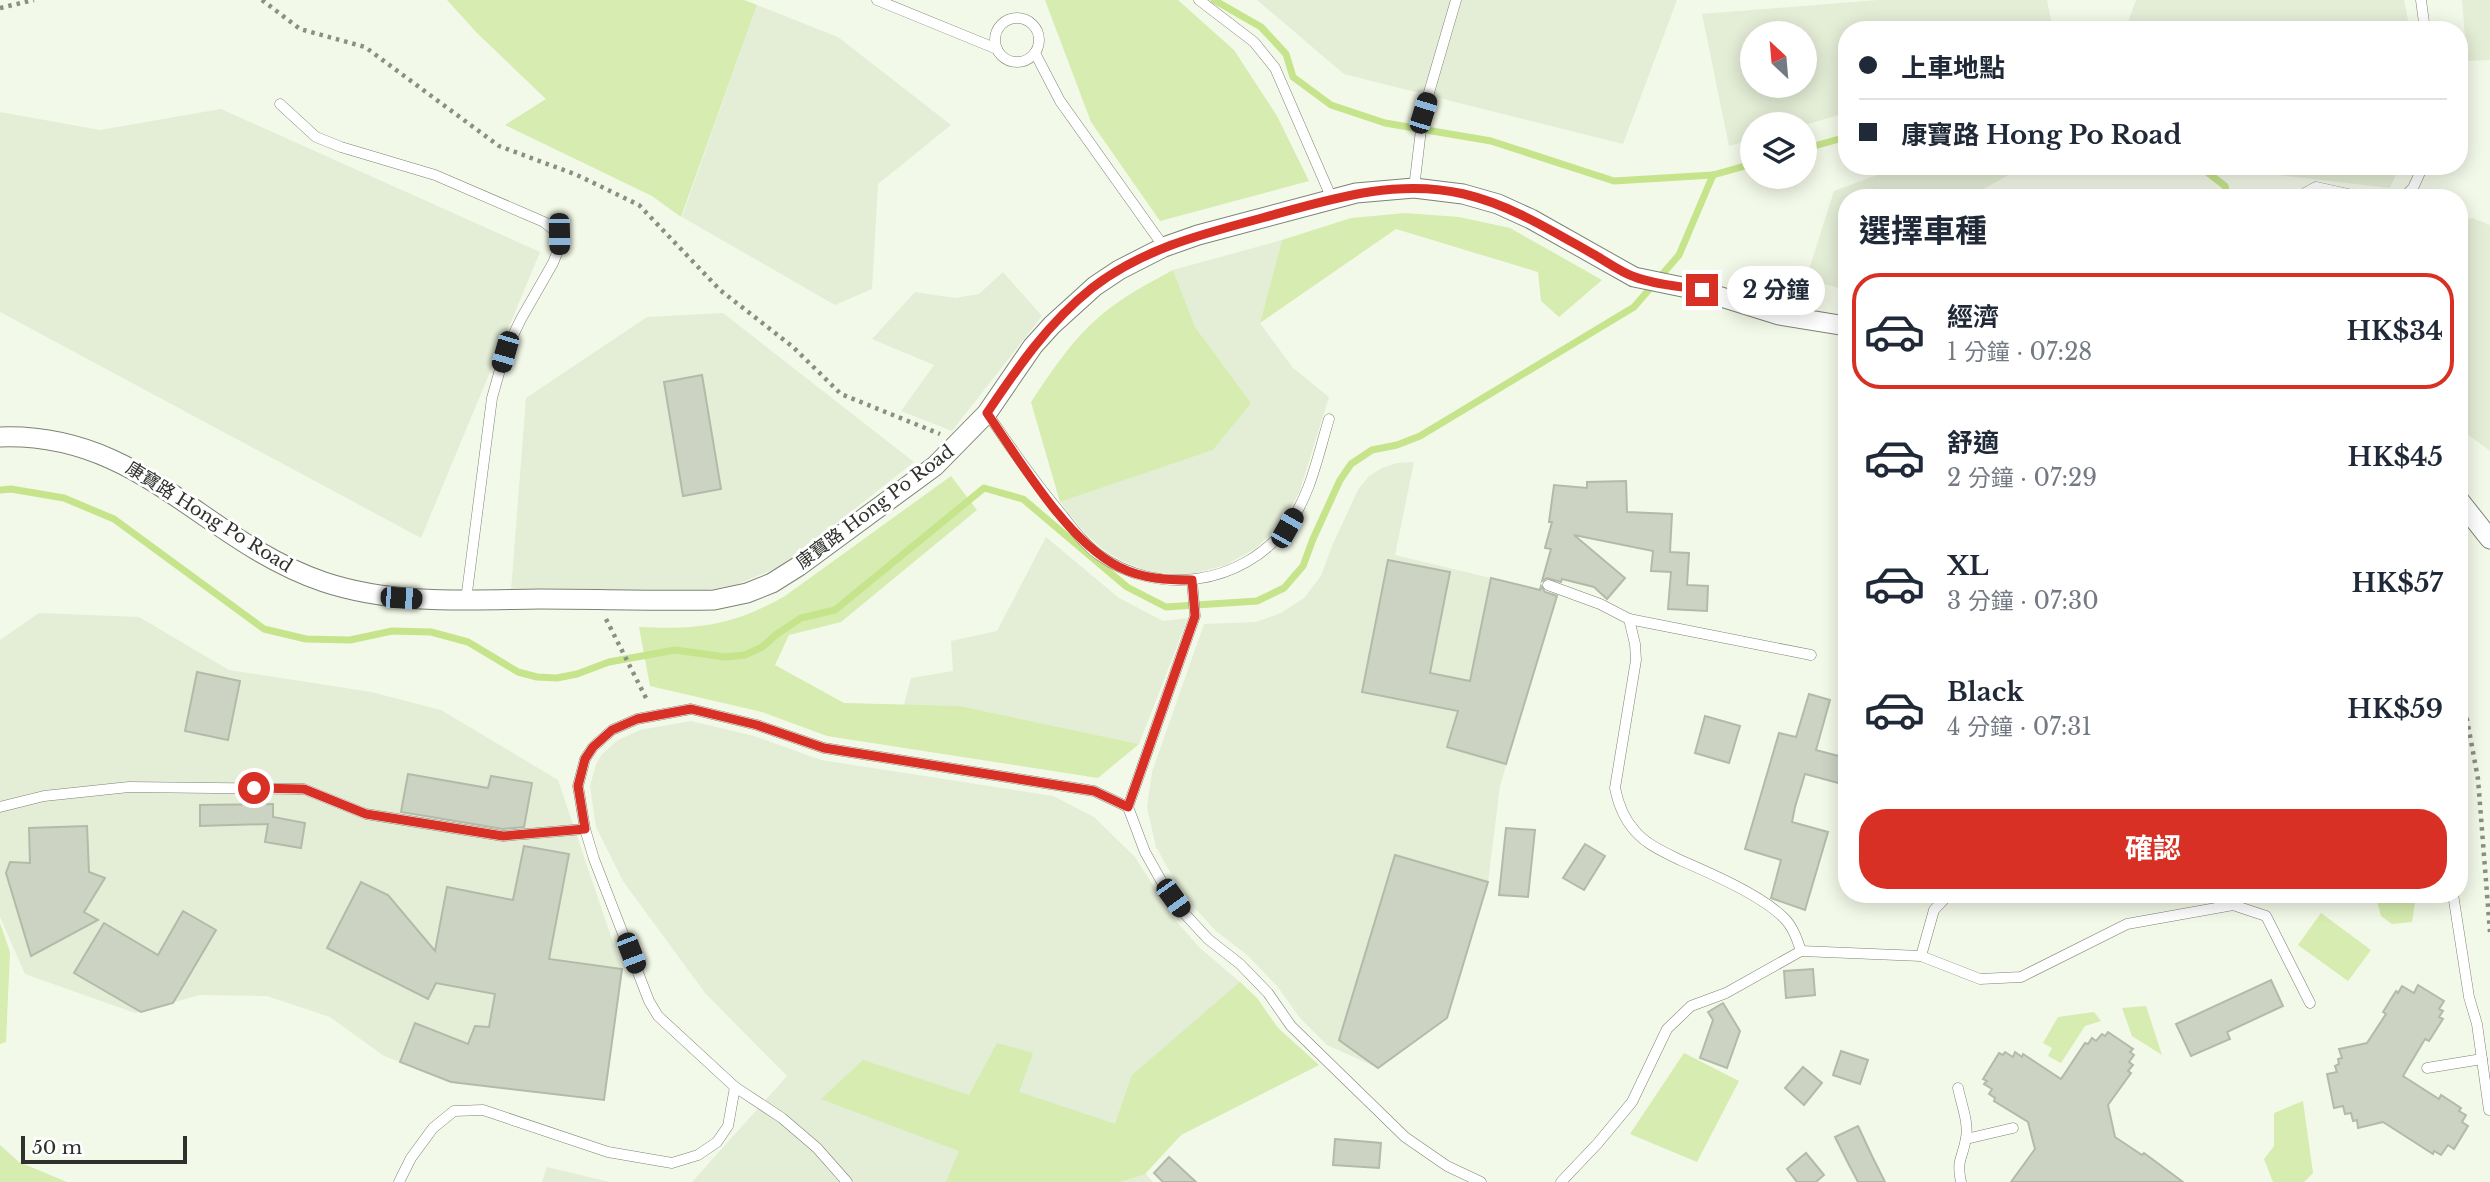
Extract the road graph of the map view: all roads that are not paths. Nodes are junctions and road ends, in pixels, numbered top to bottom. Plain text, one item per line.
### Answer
1 (877, 0) edge
2 (1199, 0) edge
3 (1456, 0) edge
4 (2421, 0) edge
5 (2424, 21) edge
6 (997, 49) junction
7 (1035, 53) junction
8 (280, 104) dead end
9 (1414, 188) junction
10 (1332, 199) junction
11 (1164, 247) junction
12 (1838, 325) edge
13 (987, 413) junction
14 (1329, 419) dead end
15 (0, 437) edge
16 (2468, 508) edge
17 (2468, 512) edge
18 (2490, 522) edge
19 (2490, 539) edge
20 (1192, 580) junction
21 (1548, 585) dead end
22 (466, 600) junction
23 (1629, 619) junction
24 (1811, 655) dead end
25 (0, 807) edge
26 (1128, 807) junction
27 (585, 829) junction
28 (1940, 903) edge
29 (2454, 903) edge
30 (1801, 951) junction
31 (1921, 956) junction
32 (2310, 1003) dead end
33 (2482, 1059) junction
34 (2427, 1068) dead end
35 (735, 1087) junction
36 (1958, 1088) dead end
37 (2489, 1110) edge
38 (2013, 1128) dead end
39 (1966, 1139) junction
40 (399, 1182) edge
41 (847, 1182) edge
42 (1481, 1182) edge
43 (1561, 1182) edge
44 (1961, 1182) edge

1 - 6 lane
2 - 10 lane
3 - 9 lane
4 - 5 lane
6 - 7 lane
6 - 7 lane
7 - 11 lane
8 - 22 lane
9 - 10 street, 康寶路 Hong Po Road
9 - 12 street, 康寶路 Hong Po Road
10 - 11 street, 康寶路 Hong Po Road
11 - 13 street, 康寶路 Hong Po Road
13 - 20 lane
13 - 22 street, 康寶路 Hong Po Road
14 - 20 lane
15 - 22 street, 康寶路 Hong Po Road
16 - 18 street
17 - 19 street
20 - 26 lane
21 - 23 lane
23 - 24 lane
23 - 30 lane
25 - 27 lane
26 - 27 lane
26 - 42 lane
27 - 35 lane
28 - 31 lane
29 - 33 lane
30 - 31 lane
30 - 43 lane
31 - 32 lane
33 - 34 lane
33 - 37 lane
35 - 40 lane
35 - 41 lane
36 - 39 lane
38 - 39 lane
39 - 44 lane

